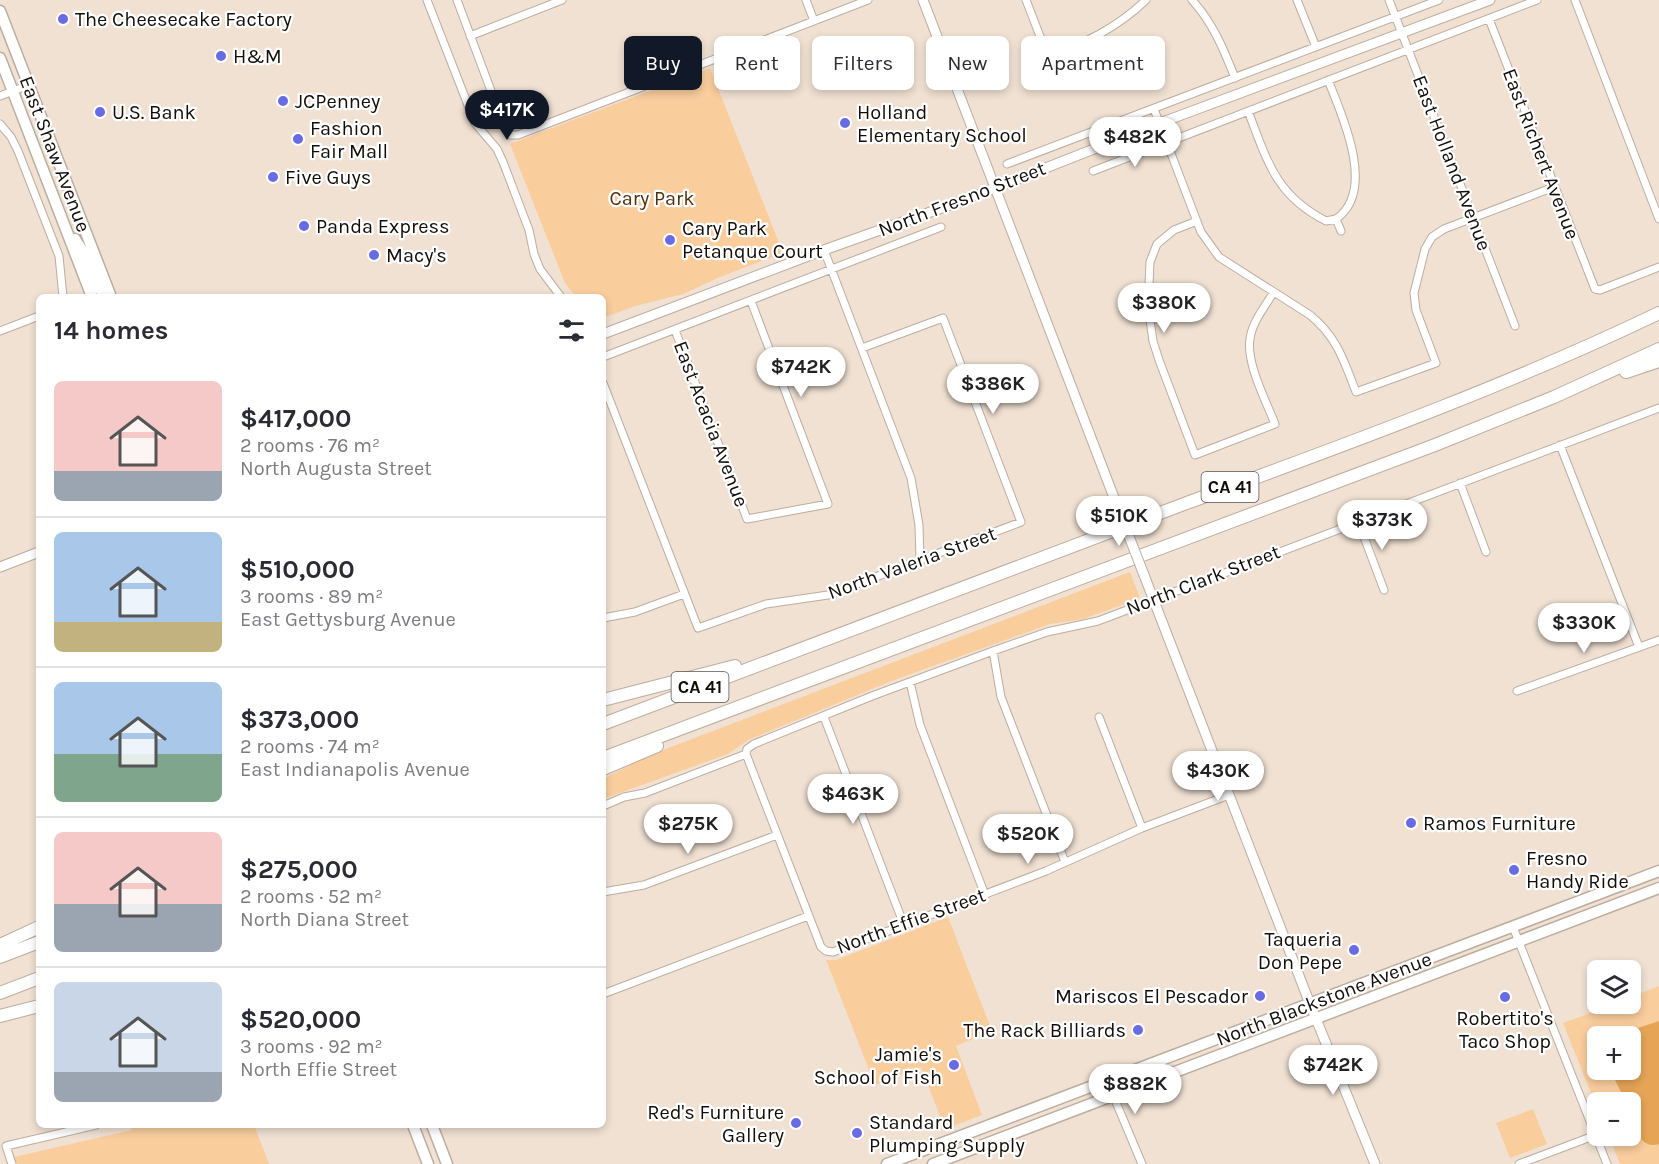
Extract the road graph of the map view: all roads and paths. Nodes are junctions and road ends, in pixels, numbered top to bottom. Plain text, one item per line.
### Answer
1 (427, 0) edge
2 (457, 0) edge
3 (562, 0) edge
4 (806, 0) edge
5 (868, 0) edge
6 (922, 0) edge
7 (1026, 0) edge
8 (1146, 0) edge
9 (1192, 0) edge
10 (1297, 0) edge
11 (1389, 0) edge
12 (1438, 0) edge
13 (1490, 0) edge
14 (1537, 0) edge
15 (1575, 0) edge
16 (0, 11) edge
17 (1395, 16) junction
18 (1489, 19) junction
19 (814, 21) junction
20 (1402, 33) junction
21 (470, 36) junction
22 (1316, 47) junction
23 (1409, 50) junction
24 (0, 58) edge
25 (1235, 78) junction
26 (1328, 80) junction
27 (29, 85) junction
28 (13, 91) junction
29 (0, 96) edge
30 (1154, 109) junction
31 (1248, 111) junction
32 (1160, 123) junction
33 (0, 124) edge
34 (1167, 142) junction
35 (1006, 164) dead end
36 (1093, 171) dead end
37 (1554, 187) junction
38 (995, 188) junction
39 (1473, 218) junction
40 (1336, 219) junction
41 (1659, 219) edge
42 (1197, 221) junction
43 (64, 224) junction
44 (941, 227) dead end
45 (1341, 231) dead end
46 (824, 250) junction
47 (1659, 267) edge
48 (831, 269) junction
49 (1274, 293) junction
50 (63, 294) edge
51 (90, 294) edge
52 (104, 294) edge
53 (106, 294) edge
54 (559, 294) edge
55 (751, 301) junction
56 (1659, 313) edge
57 (36, 317) edge
58 (1515, 326) dead end
59 (675, 330) junction
60 (0, 331) edge
61 (606, 333) edge
62 (862, 348) junction
63 (1659, 349) edge
64 (606, 356) edge
65 (1659, 361) edge
66 (606, 391) edge
67 (1554, 397) junction
68 (1659, 408) edge
69 (1560, 445) junction
70 (1460, 483) junction
71 (1358, 521) junction
72 (1486, 552) dead end
73 (36, 553) edge
74 (920, 561) junction
75 (0, 567) edge
76 (1384, 590) dead end
77 (684, 594) junction
78 (1153, 599) junction
79 (606, 617) edge
80 (1659, 640) edge
81 (1639, 647) junction
82 (797, 649) junction
83 (993, 651) junction
84 (910, 682) junction
85 (781, 690) junction
86 (1517, 691) dead end
87 (606, 699) edge
88 (824, 717) junction
89 (1099, 717) dead end
90 (606, 723) edge
91 (747, 751) junction
92 (606, 757) edge
93 (606, 769) edge
94 (1229, 795) junction
95 (606, 805) edge
96 (1142, 828) junction
97 (777, 835) junction
98 (1065, 862) junction
99 (1659, 871) edge
100 (1659, 888) edge
101 (606, 891) edge
102 (985, 895) junction
103 (808, 916) junction
104 (904, 925) junction
105 (1513, 927) junction
106 (36, 928) edge
107 (1519, 942) junction
108 (36, 943) edge
109 (0, 945) edge
110 (0, 957) edge
111 (36, 979) edge
112 (606, 992) edge
113 (0, 993) edge
114 (1310, 1004) junction
115 (36, 1007) edge
116 (0, 1016) edge
117 (1316, 1019) junction
118 (1102, 1083) junction
119 (1113, 1095) junction
120 (1587, 1112) edge
121 (83, 1128) edge
122 (414, 1128) edge
123 (433, 1128) edge
124 (1587, 1138) edge
125 (1601, 1146) edge
126 (903, 1161) edge
127 (12, 1164) edge
128 (428, 1164) edge
129 (447, 1164) edge
130 (887, 1164) edge
131 (933, 1164) edge
132 (1142, 1164) edge
133 (1375, 1164) edge
134 (1519, 1164) edge
135 (1608, 1164) edge

1 - 54 street
2 - 21 street
3 - 21 street
4 - 19 street
5 - 19 street
6 - 38 street
7 - 8 street
9 - 25 street
10 - 22 street
11 - 17 street, East Holland Avenue
12 - 17 street, North Fresno Street
13 - 20 street, North Fresno Street
14 - 18 street
15 - 41 street
16 - 27 main road, East Shaw Avenue
17 - 20 street, East Holland Avenue
17 - 22 street, North Fresno Street
18 - 23 street
18 - 37 street, East Richert Avenue
19 - 21 street
20 - 23 street, East Holland Avenue
20 - 32 street, North Fresno Street
22 - 25 street, North Fresno Street
23 - 26 street
23 - 39 street, East Holland Avenue
24 - 28 main road, East Shaw Avenue
25 - 30 street, North Fresno Street
26 - 31 street
26 - 40 street
27 - 28 street
27 - 53 main road, East Shaw Avenue
28 - 29 street
28 - 43 main road, East Shaw Avenue
30 - 32 street
30 - 35 street, North Fresno Street
31 - 34 street
31 - 40 street
32 - 34 street
32 - 38 street, North Fresno Street
33 - 50 street
34 - 36 street
34 - 42 street
37 - 39 street
37 - 47 street, East Richert Avenue
38 - 46 street, North Fresno Street
38 - 78 street, bridge
39 - 49 street
39 - 58 street, East Holland Avenue
40 - 45 street
42 - 49 street
42 - 49 street
43 - 51 main road, East Shaw Avenue
43 - 52 main road
44 - 48 street
46 - 48 street
46 - 61 street, North Fresno Street
48 - 55 street
48 - 62 street
55 - 59 street
55 - 59 street, East Acacia Avenue
56 - 82 highway, CA 41
57 - 60 street
59 - 64 street
62 - 74 street
62 - 74 street, North Valeria Street
63 - 67 highway, CA 41
65 - 67 highway
66 - 77 street
67 - 85 highway, CA 41
68 - 69 street, North Clark Street
69 - 70 street, North Clark Street
69 - 81 street
70 - 71 street, North Clark Street
70 - 72 street
71 - 76 street
71 - 78 street, North Clark Street
73 - 75 street
74 - 77 street, North Valeria Street
77 - 79 street
78 - 83 street, North Clark Street
78 - 94 street
80 - 81 street
81 - 86 street
82 - 87 highway
82 - 90 highway, CA 41
83 - 84 street, North Clark Street
83 - 98 street
84 - 88 street, North Clark Street
84 - 102 street
85 - 92 highway, CA 41
85 - 93 highway
88 - 91 street, North Clark Street
88 - 104 street
89 - 96 street
91 - 95 street, North Clark Street
91 - 97 street
94 - 96 street, North Effie Street
94 - 114 street
96 - 98 street, North Effie Street
97 - 101 street
97 - 103 street
98 - 102 street, North Effie Street
99 - 105 main road, North Blackstone Avenue
100 - 107 main road, North Blackstone Avenue
102 - 104 street, North Effie Street
103 - 104 street, North Effie Street
103 - 112 street
105 - 107 street
105 - 114 main road, North Blackstone Avenue
106 - 109 highway
107 - 117 main road, North Blackstone Avenue
107 - 120 street
108 - 110 highway
111 - 113 highway
114 - 117 street
114 - 118 main road, North Blackstone Avenue
115 - 116 highway
117 - 119 main road, North Blackstone Avenue
117 - 133 street
118 - 119 street
118 - 126 main road, North Blackstone Avenue
119 - 131 main road, North Blackstone Avenue
119 - 132 street
121 - 127 street
122 - 128 main road
123 - 129 main road
124 - 134 street
125 - 135 street
126 - 130 main road, North Blackstone Avenue

